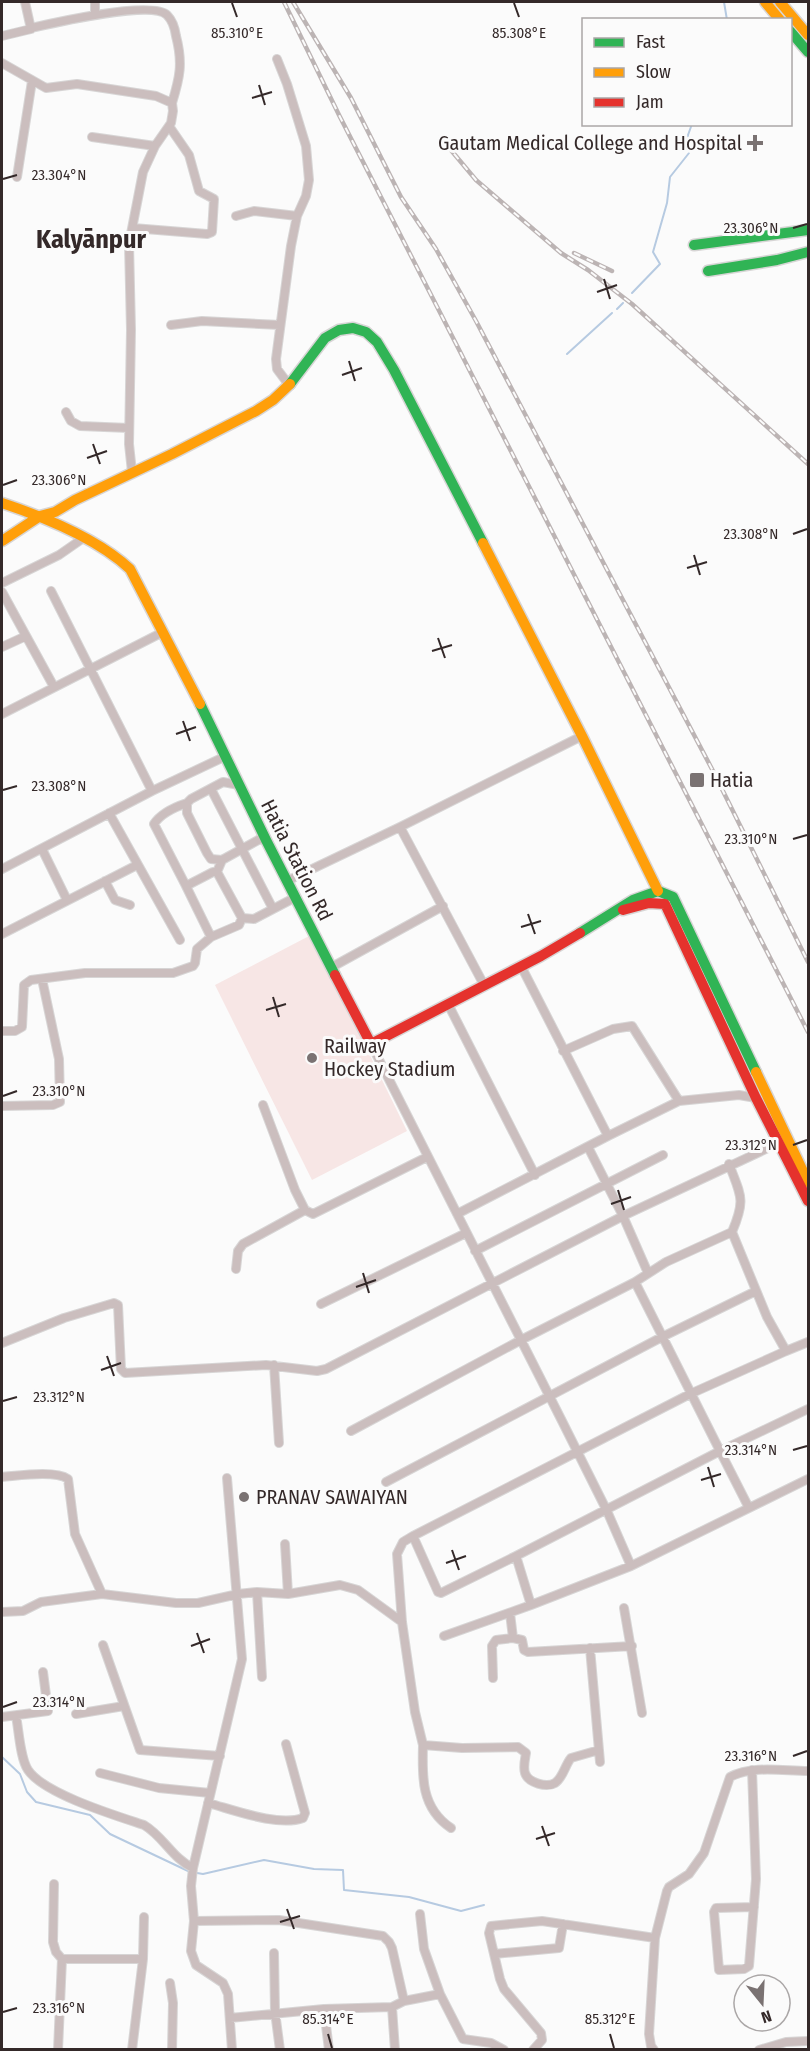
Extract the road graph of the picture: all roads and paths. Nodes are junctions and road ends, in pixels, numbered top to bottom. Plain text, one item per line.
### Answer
1 (26, 2) edge
2 (95, 2) edge
3 (765, 2) edge
4 (780, 2) edge
5 (95, 15) junction
6 (778, 18) edge
7 (31, 28) junction
8 (792, 34) edge
9 (808, 35) edge
10 (2, 36) edge
11 (808, 52) edge
12 (277, 59) dead end
13 (2, 63) edge
14 (32, 81) junction
15 (172, 103) junction
16 (168, 126) junction
17 (92, 137) dead end
18 (155, 146) junction
19 (16, 177) dead end
20 (236, 216) dead end
21 (297, 216) junction
22 (133, 228) junction
23 (808, 230) edge
24 (694, 245) dead end
25 (808, 252) edge
26 (708, 271) dead end
27 (171, 325) dead end
28 (280, 325) junction
29 (290, 385) junction
30 (66, 412) dead end
31 (129, 428) junction
32 (132, 472) junction
33 (2, 503) edge
34 (40, 516) junction
35 (82, 539) junction
36 (2, 541) edge
37 (2, 583) edge
38 (51, 591) dead end
39 (2, 592) edge
40 (163, 632) junction
41 (26, 636) junction
42 (2, 647) edge
43 (89, 669) junction
44 (54, 687) junction
45 (2, 714) edge
46 (582, 736) junction
47 (226, 756) junction
48 (239, 785) junction
49 (211, 789) junction
50 (152, 791) junction
51 (187, 803) junction
52 (109, 813) junction
53 (400, 827) junction
54 (266, 840) junction
55 (42, 849) junction
56 (242, 849) junction
57 (222, 860) junction
58 (137, 865) junction
59 (2, 869) edge
60 (217, 872) junction
61 (287, 880) junction
62 (105, 881) junction
63 (186, 886) junction
64 (658, 891) junction
65 (296, 897) junction
66 (68, 900) junction
67 (130, 905) dead end
68 (443, 906) junction
69 (273, 909) junction
70 (620, 910) junction
71 (242, 918) junction
72 (2, 934) edge
73 (211, 937) junction
74 (180, 940) dead end
75 (521, 966) junction
76 (332, 967) junction
77 (42, 979) junction
78 (484, 985) junction
79 (448, 1004) junction
80 (2, 1031) edge
81 (371, 1044) junction
82 (563, 1051) junction
83 (756, 1098) junction
84 (679, 1101) junction
85 (263, 1105) dead end
86 (2, 1106) edge
87 (608, 1136) junction
88 (783, 1141) junction
89 (588, 1148) junction
90 (663, 1155) dead end
91 (427, 1157) junction
92 (729, 1164) junction
93 (535, 1175) junction
94 (808, 1182) edge
95 (606, 1184) junction
96 (808, 1201) edge
97 (305, 1210) junction
98 (457, 1214) junction
99 (623, 1216) junction
100 (732, 1232) junction
101 (466, 1233) junction
102 (475, 1251) junction
103 (236, 1269) dead end
104 (648, 1274) junction
105 (635, 1282) junction
106 (491, 1283) junction
107 (756, 1291) junction
108 (321, 1304) dead end
109 (662, 1337) junction
110 (521, 1340) junction
111 (808, 1342) edge
112 (2, 1343) edge
113 (786, 1351) junction
114 (274, 1365) junction
115 (690, 1394) junction
116 (549, 1396) junction
117 (808, 1409) edge
118 (351, 1431) dead end
119 (279, 1443) dead end
120 (720, 1451) junction
121 (576, 1453) junction
122 (2, 1477) edge
123 (227, 1478) dead end
124 (808, 1479) edge
125 (386, 1482) dead end
126 (749, 1508) junction
127 (607, 1511) junction
128 (413, 1536) junction
129 (285, 1544) dead end
130 (516, 1556) junction
131 (631, 1566) junction
132 (257, 1592) junction
133 (102, 1594) junction
134 (238, 1594) junction
135 (288, 1594) junction
136 (531, 1605) junction
137 (624, 1608) dead end
138 (2, 1612) edge
139 (510, 1613) junction
140 (402, 1622) junction
141 (444, 1636) dead end
142 (513, 1638) junction
143 (103, 1644) dead end
144 (632, 1646) junction
145 (590, 1648) junction
146 (43, 1672) dead end
147 (262, 1677) dead end
148 (493, 1677) dead end
149 (124, 1706) junction
150 (642, 1713) dead end
151 (76, 1714) dead end
152 (16, 1716) junction
153 (2, 1718) edge
154 (286, 1744) dead end
155 (423, 1745) junction
156 (599, 1750) junction
157 (220, 1756) junction
158 (600, 1762) dead end
159 (752, 1770) junction
160 (808, 1771) edge
161 (100, 1773) dead end
162 (210, 1793) junction
163 (208, 1803) junction
164 (451, 1828) dead end
165 (193, 1868) junction
166 (54, 1884) dead end
167 (754, 1906) junction
168 (420, 1914) dead end
169 (144, 1917) dead end
170 (194, 1921) junction
171 (563, 1924) junction
172 (655, 1938) junction
173 (273, 1953) dead end
174 (494, 1954) junction
175 (62, 1959) junction
176 (143, 1959) junction
177 (170, 1983) dead end
178 (440, 1994) junction
179 (404, 2001) junction
180 (392, 2007) junction
181 (324, 2009) junction
182 (275, 2012) junction
183 (230, 2018) junction
184 (463, 2039) junction
185 (808, 2041) edge
186 (58, 2049) edge
187 (132, 2049) edge
188 (172, 2049) edge
189 (232, 2049) edge
190 (280, 2049) edge
191 (329, 2049) edge
192 (395, 2049) edge
193 (461, 2049) edge
194 (504, 2049) edge
195 (533, 2049) edge
196 (654, 2049) edge
197 (759, 2049) edge

1 - 7 street
2 - 5 street
3 - 6 street
4 - 9 street
5 - 7 street
5 - 15 street
7 - 10 street
8 - 11 street
12 - 21 street
13 - 14 street
14 - 15 street
14 - 19 street
15 - 16 street
16 - 18 street
16 - 22 street
17 - 18 street
18 - 22 street
20 - 21 street
21 - 28 street
22 - 31 street
23 - 24 street
25 - 26 street
27 - 28 street
28 - 29 street
29 - 32 street
29 - 46 street
30 - 31 street
31 - 32 street
32 - 34 street
33 - 34 street, Hatia Station Rd
34 - 35 street, Hatia Station Rd
34 - 36 street
35 - 37 street
35 - 40 street, Hatia Station Rd
38 - 43 street
39 - 41 street
40 - 43 street
40 - 47 street, Hatia Station Rd
41 - 42 street
41 - 44 street
43 - 44 street
43 - 50 street
44 - 45 street
46 - 53 street
46 - 64 street
47 - 48 street, Hatia Station Rd
47 - 50 street
48 - 49 street
48 - 54 street, Hatia Station Rd
49 - 51 street
49 - 56 street
50 - 52 street
51 - 57 street
51 - 63 street
52 - 55 street
52 - 58 street
53 - 61 street
53 - 68 street
54 - 56 street
54 - 61 street, Hatia Station Rd
55 - 59 street
55 - 66 street
56 - 57 street
56 - 69 street
57 - 60 street
58 - 62 street
58 - 74 street
60 - 63 street
60 - 71 street
61 - 65 street, Hatia Station Rd
62 - 66 street
62 - 67 street
63 - 73 street
64 - 70 street
64 - 88 street
65 - 69 street
65 - 76 street, Hatia Station Rd
66 - 72 street
68 - 76 street
68 - 78 street
69 - 71 street
70 - 75 street
70 - 83 street
71 - 73 street
73 - 77 street
75 - 78 street
75 - 82 street
76 - 81 street, Hatia Station Rd
77 - 80 street
77 - 86 street
78 - 79 street
79 - 81 street
79 - 93 street
81 - 91 street
82 - 84 street
82 - 87 street
83 - 84 street
83 - 88 street
84 - 87 street
85 - 97 street
87 - 89 street
88 - 92 street
88 - 94 street
88 - 96 street
89 - 93 street
89 - 95 street
90 - 95 street
91 - 97 street
91 - 98 street
92 - 99 street
92 - 100 street
93 - 98 street
95 - 99 street
95 - 102 street
97 - 103 street
98 - 101 street
99 - 104 street
99 - 106 street
100 - 104 street
100 - 107 street
101 - 102 street
101 - 108 street
102 - 106 street
104 - 105 street
105 - 109 street
105 - 110 street
106 - 110 street
106 - 114 street
107 - 109 street
107 - 113 street
109 - 115 street
109 - 116 street
110 - 116 street
110 - 118 street
111 - 113 street
112 - 114 street
113 - 115 street
114 - 119 street
115 - 120 street
115 - 121 street
116 - 121 street
116 - 125 street
117 - 120 street
120 - 126 street
120 - 127 street
121 - 127 street
121 - 128 street
122 - 133 street
123 - 134 street
124 - 126 street
126 - 131 street
127 - 130 street
127 - 131 street
128 - 130 street
128 - 140 street
129 - 135 street
130 - 136 street
131 - 136 street
132 - 134 street
132 - 135 street
132 - 147 street
133 - 134 street
133 - 138 street
134 - 157 street
135 - 140 street
136 - 139 street
137 - 144 street
139 - 141 street
139 - 142 street
140 - 155 street
142 - 145 street
142 - 148 street
143 - 149 street
144 - 145 street
144 - 150 street
145 - 156 street
146 - 152 street
149 - 151 street
149 - 157 street
152 - 153 street
152 - 165 street
154 - 163 street
155 - 156 street
155 - 164 street
156 - 158 street
157 - 162 street
159 - 160 street
159 - 167 street
159 - 172 street
161 - 162 street
162 - 163 street
163 - 165 street
165 - 170 street
166 - 175 street
167 - 167 street
168 - 178 street
169 - 176 street
170 - 179 street
170 - 183 street
171 - 172 street
171 - 174 street
171 - 174 street
172 - 196 street
173 - 182 street
174 - 195 street
175 - 176 street
175 - 186 street
176 - 187 street
177 - 188 street
178 - 179 street
178 - 184 street
179 - 180 street
180 - 181 street
180 - 192 street
181 - 182 street
181 - 191 street
182 - 183 street
182 - 190 street
183 - 189 street
184 - 193 street
184 - 194 street
185 - 197 street

